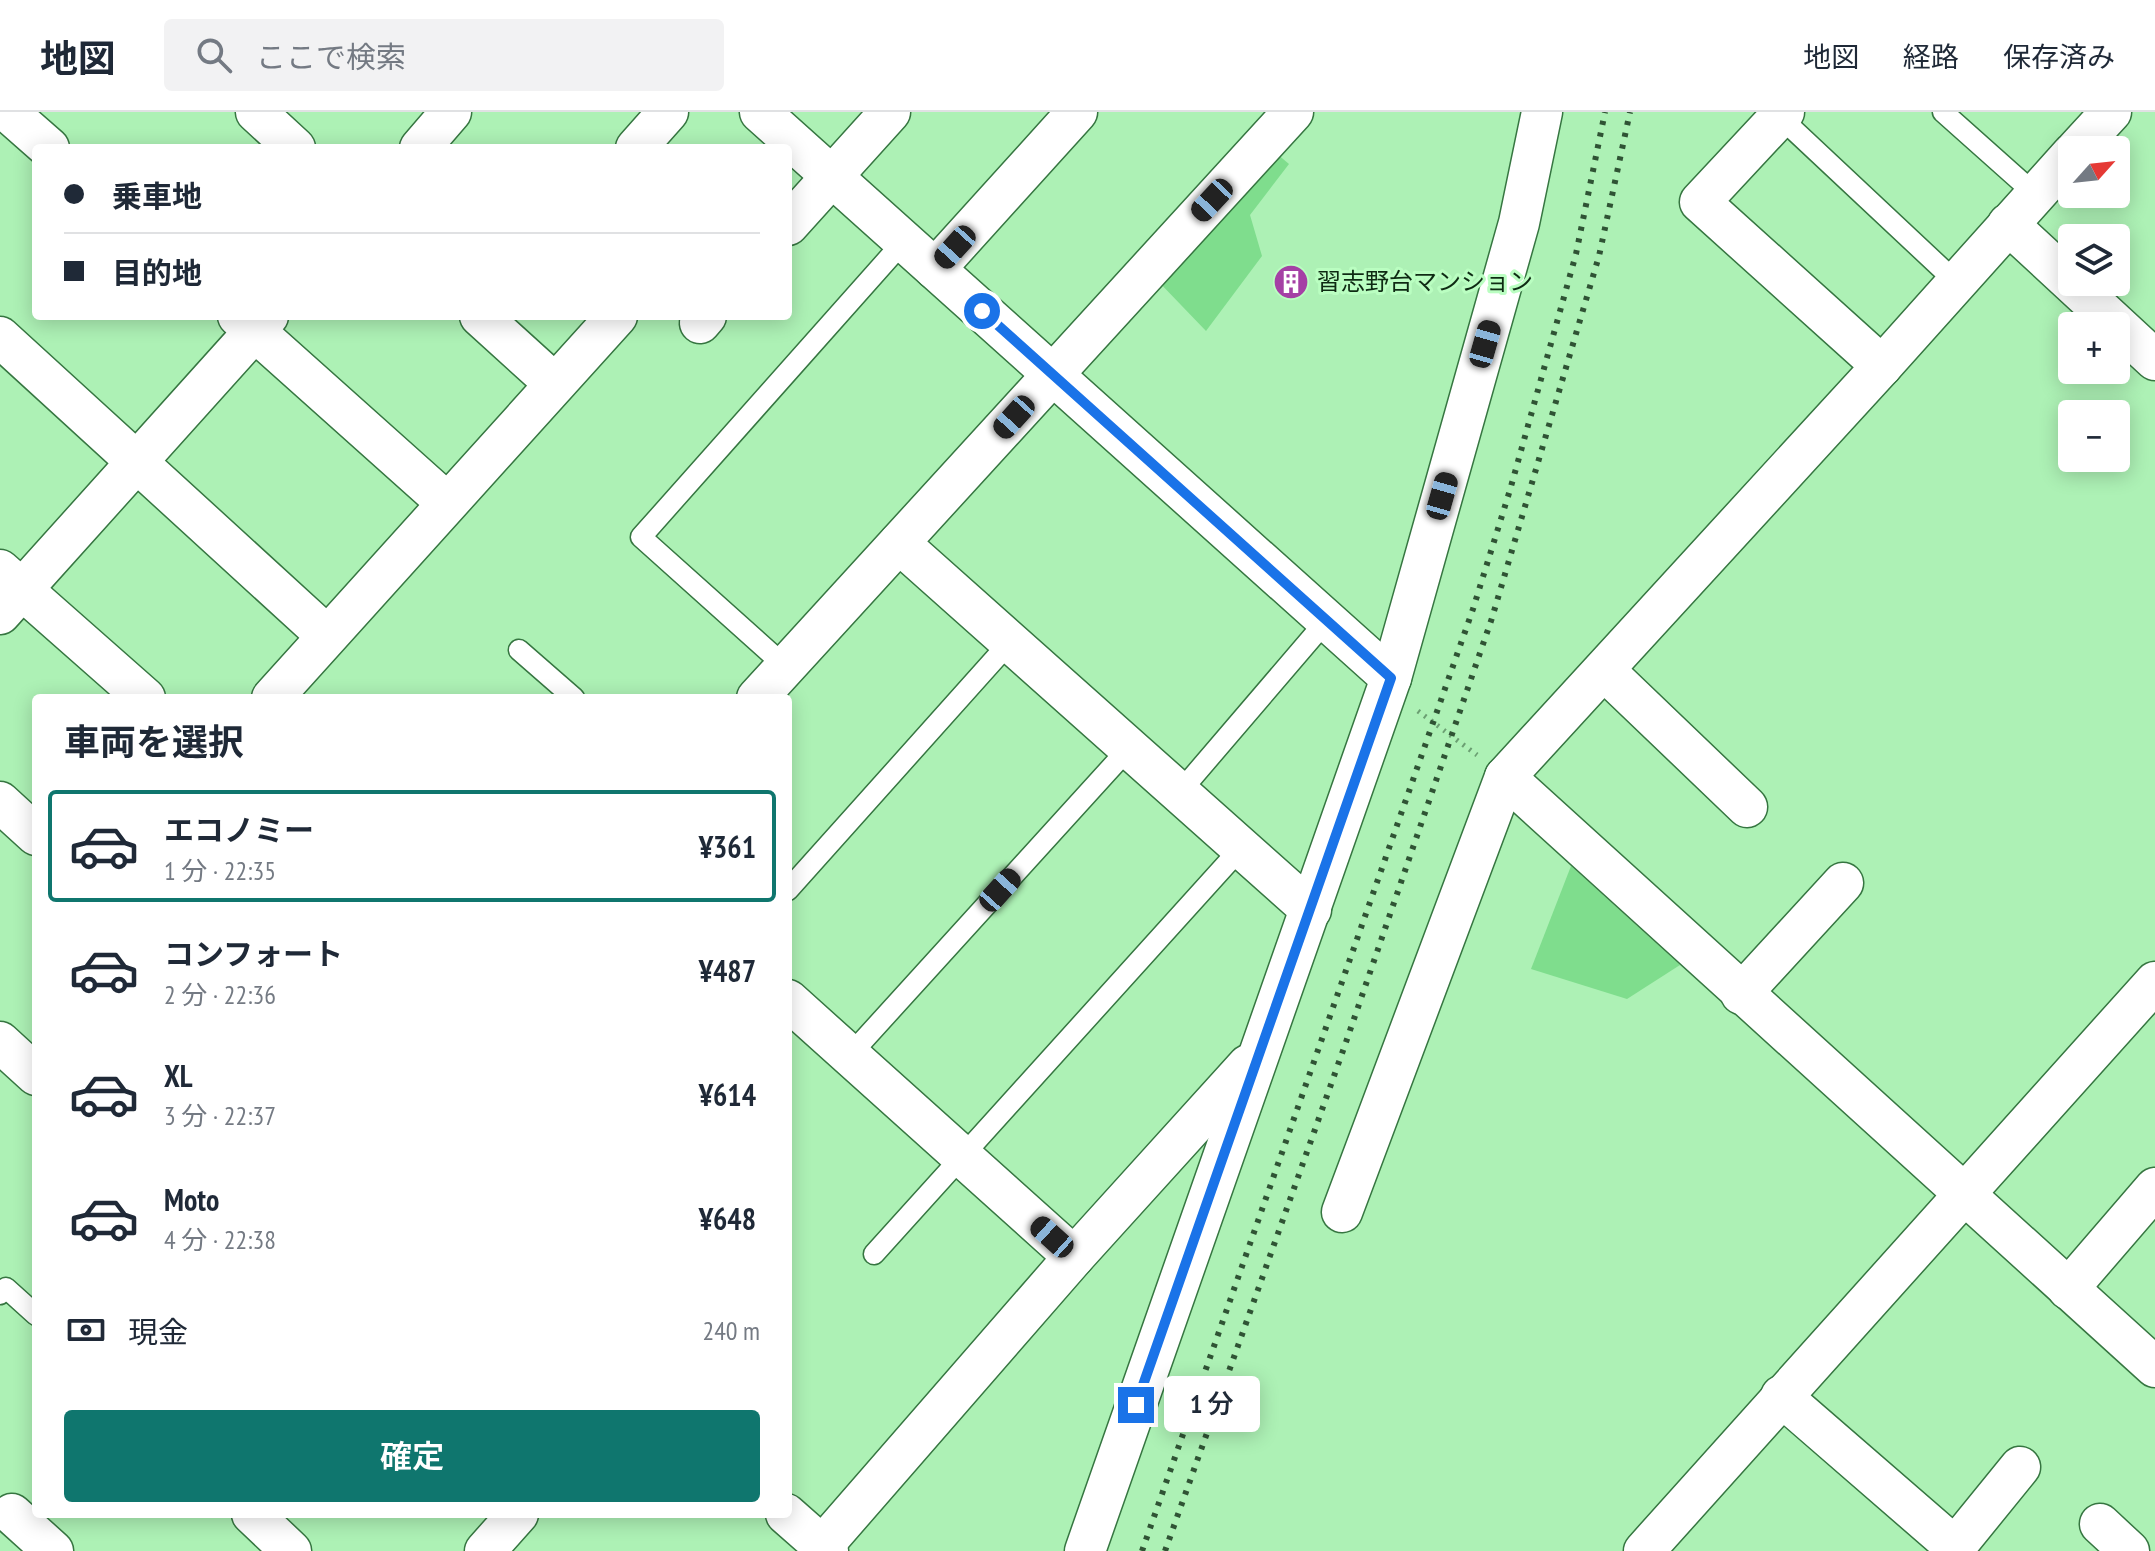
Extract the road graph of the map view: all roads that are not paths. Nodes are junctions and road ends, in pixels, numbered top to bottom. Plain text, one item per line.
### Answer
1 (8, 112) edge
2 (256, 112) edge
3 (451, 112) edge
4 (668, 112) edge
5 (760, 112) edge
6 (890, 112) edge
7 (1077, 112) edge
8 (1542, 112) edge
9 (1943, 112) edge
10 (2111, 112) edge
11 (1782, 114) edge
12 (1270, 120) edge
13 (2089, 136) edge
14 (44, 144) edge
15 (291, 144) edge
16 (423, 144) edge
17 (640, 144) edge
18 (2058, 169) edge
19 (832, 176) junction
20 (2035, 194) junction
21 (792, 221) edge
22 (2008, 224) junction
23 (904, 241) junction
24 (935, 269) junction
25 (1956, 282) junction
26 (484, 320) edge
27 (613, 320) edge
28 (253, 321) edge
29 (0, 337) edge
30 (2155, 360) edge
31 (1882, 366) junction
32 (1053, 375) junction
33 (555, 384) junction
34 (137, 462) junction
35 (447, 503) junction
36 (899, 543) junction
37 (7, 592) edge
38 (1327, 620) junction
39 (327, 636) junction
40 (1010, 642) junction
41 (519, 650) dead end
42 (786, 667) junction
43 (1604, 670) junction
44 (1389, 684) junction
45 (140, 694) edge
46 (276, 694) edge
47 (569, 694) edge
48 (761, 694) edge
49 (1129, 748) junction
50 (1505, 777) junction
51 (1179, 793) junction
52 (0, 802) edge
53 (1747, 807) dead end
54 (32, 831) edge
55 (1241, 848) junction
56 (1843, 883) dead end
57 (792, 886) edge
58 (1311, 910) junction
59 (2155, 982) edge
60 (1741, 994) junction
61 (792, 1004) edge
62 (0, 1042) edge
63 (1259, 1053) junction
64 (850, 1055) junction
65 (32, 1071) edge
66 (962, 1156) junction
67 (2155, 1188) edge
68 (1964, 1194) junction
69 (1342, 1212) dead end
70 (874, 1254) dead end
71 (1074, 1257) junction
72 (2068, 1289) junction
73 (0, 1294) edge
74 (32, 1311) edge
75 (2155, 1367) edge
76 (1781, 1396) junction
77 (2020, 1467) dead end
78 (16, 1510) edge
79 (256, 1518) edge
80 (514, 1518) edge
81 (790, 1518) edge
82 (2100, 1524) dead end
83 (823, 1549) edge
84 (53, 1551) edge
85 (291, 1551) edge
86 (485, 1551) edge
87 (1085, 1551) edge
88 (1644, 1551) edge
89 (2129, 1551) edge

1 - 14 street
2 - 15 street
3 - 16 street
4 - 17 street
5 - 19 street
6 - 19 street
7 - 24 street
8 - 44 street
9 - 20 lane
10 - 13 street
11 - 25 lane
11 - 31 street
12 - 32 street
18 - 20 street
19 - 21 street
19 - 23 street
20 - 22 street
22 - 25 street
22 - 30 street
23 - 24 street
23 - 42 lane
24 - 32 street
25 - 31 street
26 - 33 street
27 - 33 street
28 - 34 street
28 - 35 street
29 - 34 street
31 - 43 street
32 - 36 street
32 - 38 street
33 - 35 street
34 - 37 street
34 - 39 street
35 - 39 street
36 - 40 street
36 - 42 street
37 - 45 street
38 - 44 street
38 - 51 lane
39 - 46 street
40 - 49 street
40 - 57 lane
41 - 47 lane
42 - 48 street
43 - 50 street
43 - 53 street
44 - 58 street
49 - 51 street
49 - 64 lane
50 - 60 street
50 - 69 street
51 - 55 street
52 - 54 street
55 - 58 street
55 - 66 lane
56 - 60 street
58 - 63 street
59 - 68 street
60 - 68 street
61 - 64 street
62 - 65 street
63 - 71 street
63 - 87 street
64 - 66 street
66 - 70 lane
66 - 71 street
67 - 72 street
68 - 72 street
68 - 76 street
71 - 83 street
72 - 75 street
73 - 74 lane
76 - 77 street
76 - 88 street
78 - 84 street
79 - 85 street
80 - 86 street
81 - 83 street
82 - 89 street

